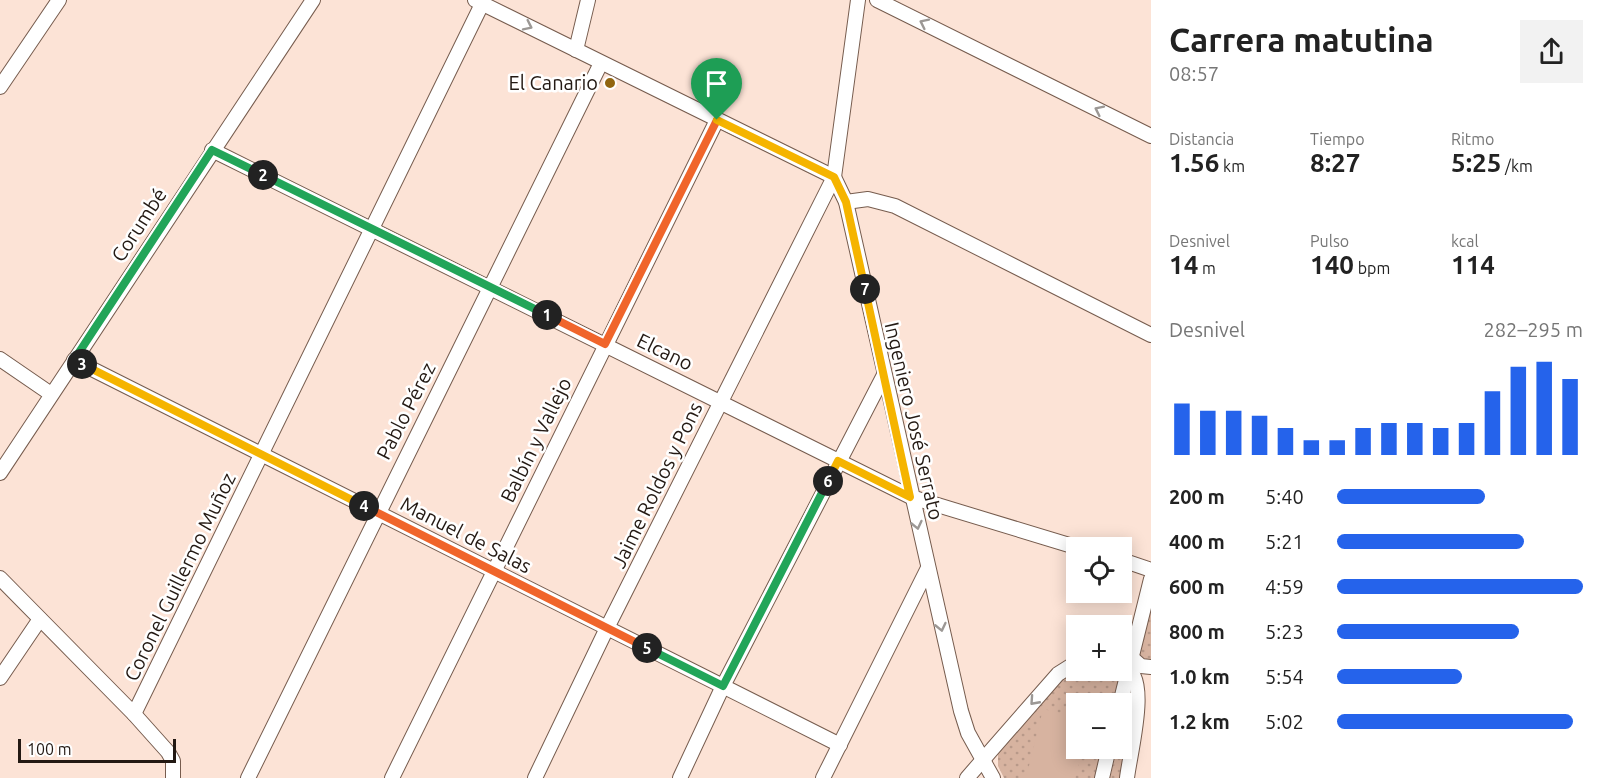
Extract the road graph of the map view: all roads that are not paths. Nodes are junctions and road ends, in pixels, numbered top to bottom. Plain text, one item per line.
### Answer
1 (59, 0) edge
2 (312, 0) edge
3 (588, 0) edge
4 (858, 0) edge
5 (877, 0) edge
6 (479, 2) edge
7 (576, 50) junction
8 (601, 63) junction
9 (0, 87) edge
10 (717, 120) junction
11 (1151, 136) edge
12 (212, 150) junction
13 (834, 177) junction
14 (846, 202) junction
15 (373, 228) junction
16 (492, 287) junction
17 (1151, 335) edge
18 (605, 344) junction
19 (0, 359) edge
20 (74, 360) junction
21 (884, 375) junction
22 (51, 394) junction
23 (720, 401) junction
24 (263, 454) junction
25 (838, 461) junction
26 (0, 473) edge
27 (910, 497) junction
28 (377, 512) junction
29 (1066, 544) edge
30 (1132, 563) edge
31 (493, 570) junction
32 (927, 570) junction
33 (1151, 570) edge
34 (0, 578) edge
35 (1151, 579) edge
36 (40, 618) junction
37 (607, 628) junction
38 (1132, 649) edge
39 (1132, 665) edge
40 (1151, 667) edge
41 (1066, 669) edge
42 (1132, 669) edge
43 (0, 678) edge
44 (723, 686) junction
45 (134, 714) junction
46 (1151, 715) edge
47 (840, 745) junction
48 (982, 758) junction
49 (1106, 759) edge
50 (173, 778) edge
51 (248, 778) edge
52 (393, 778) edge
53 (535, 778) edge
54 (680, 778) edge
55 (824, 778) edge
56 (967, 778) edge
57 (993, 778) edge
58 (1102, 778) edge
59 (1127, 778) edge
60 (1136, 778) edge

1 - 9 street
2 - 12 street, Corumbé
3 - 7 street
4 - 13 street, Jaime Roldos y Pons
11 -> 5 street
6 -> 7 street
6 - 15 street, Coronel Guillermo Muñoz
7 - 8 street
8 - 10 street
8 - 16 street, Pablo Pérez
10 - 13 street
10 - 18 street, Balbín y Vallejo
12 - 15 street, Elcano
12 - 20 street, Corumbé
13 - 14 street, Ingeniero José Serrato
13 - 23 street, Jaime Roldos y Pons
14 - 17 street
14 - 21 street, Ingeniero José Serrato
15 - 16 street, Elcano
15 - 24 street, Coronel Guillermo Muñoz
16 - 18 street, Elcano
16 - 28 street, Pablo Pérez
18 - 23 street, Elcano
18 - 31 street, Balbín y Vallejo
19 - 22 street
20 - 22 street, Corumbé
20 - 24 street, Manuel de Salas
21 - 25 street
21 - 27 street, Ingeniero José Serrato
22 - 26 street, Corumbé
23 - 25 street, Elcano
23 - 37 street, Jaime Roldos y Pons
24 - 28 street, Manuel de Salas
24 - 45 street, Coronel Guillermo Muñoz
25 - 27 street, Elcano
25 - 44 street
27 - 29 street, Elcano
27 -> 32 street, Ingeniero José Serrato
28 - 31 street, Manuel de Salas
28 - 51 street, Pablo Pérez
30 - 33 street
31 - 37 street, Manuel de Salas
31 - 52 street, Balbín y Vallejo
32 - 47 street
32 -> 48 street, Ingeniero José Serrato
34 - 36 street
35 - 38 street
36 - 43 street
36 - 45 street
37 - 44 street, Manuel de Salas
37 - 53 street, Jaime Roldos y Pons
39 - 40 street
41 -> 48 street
42 - 59 street
44 - 47 street, Manuel de Salas
44 - 54 street
45 - 50 street
46 - 60 street
47 - 55 street
48 - 56 street
48 - 57 street, Ingeniero José Serrato
49 - 58 street

